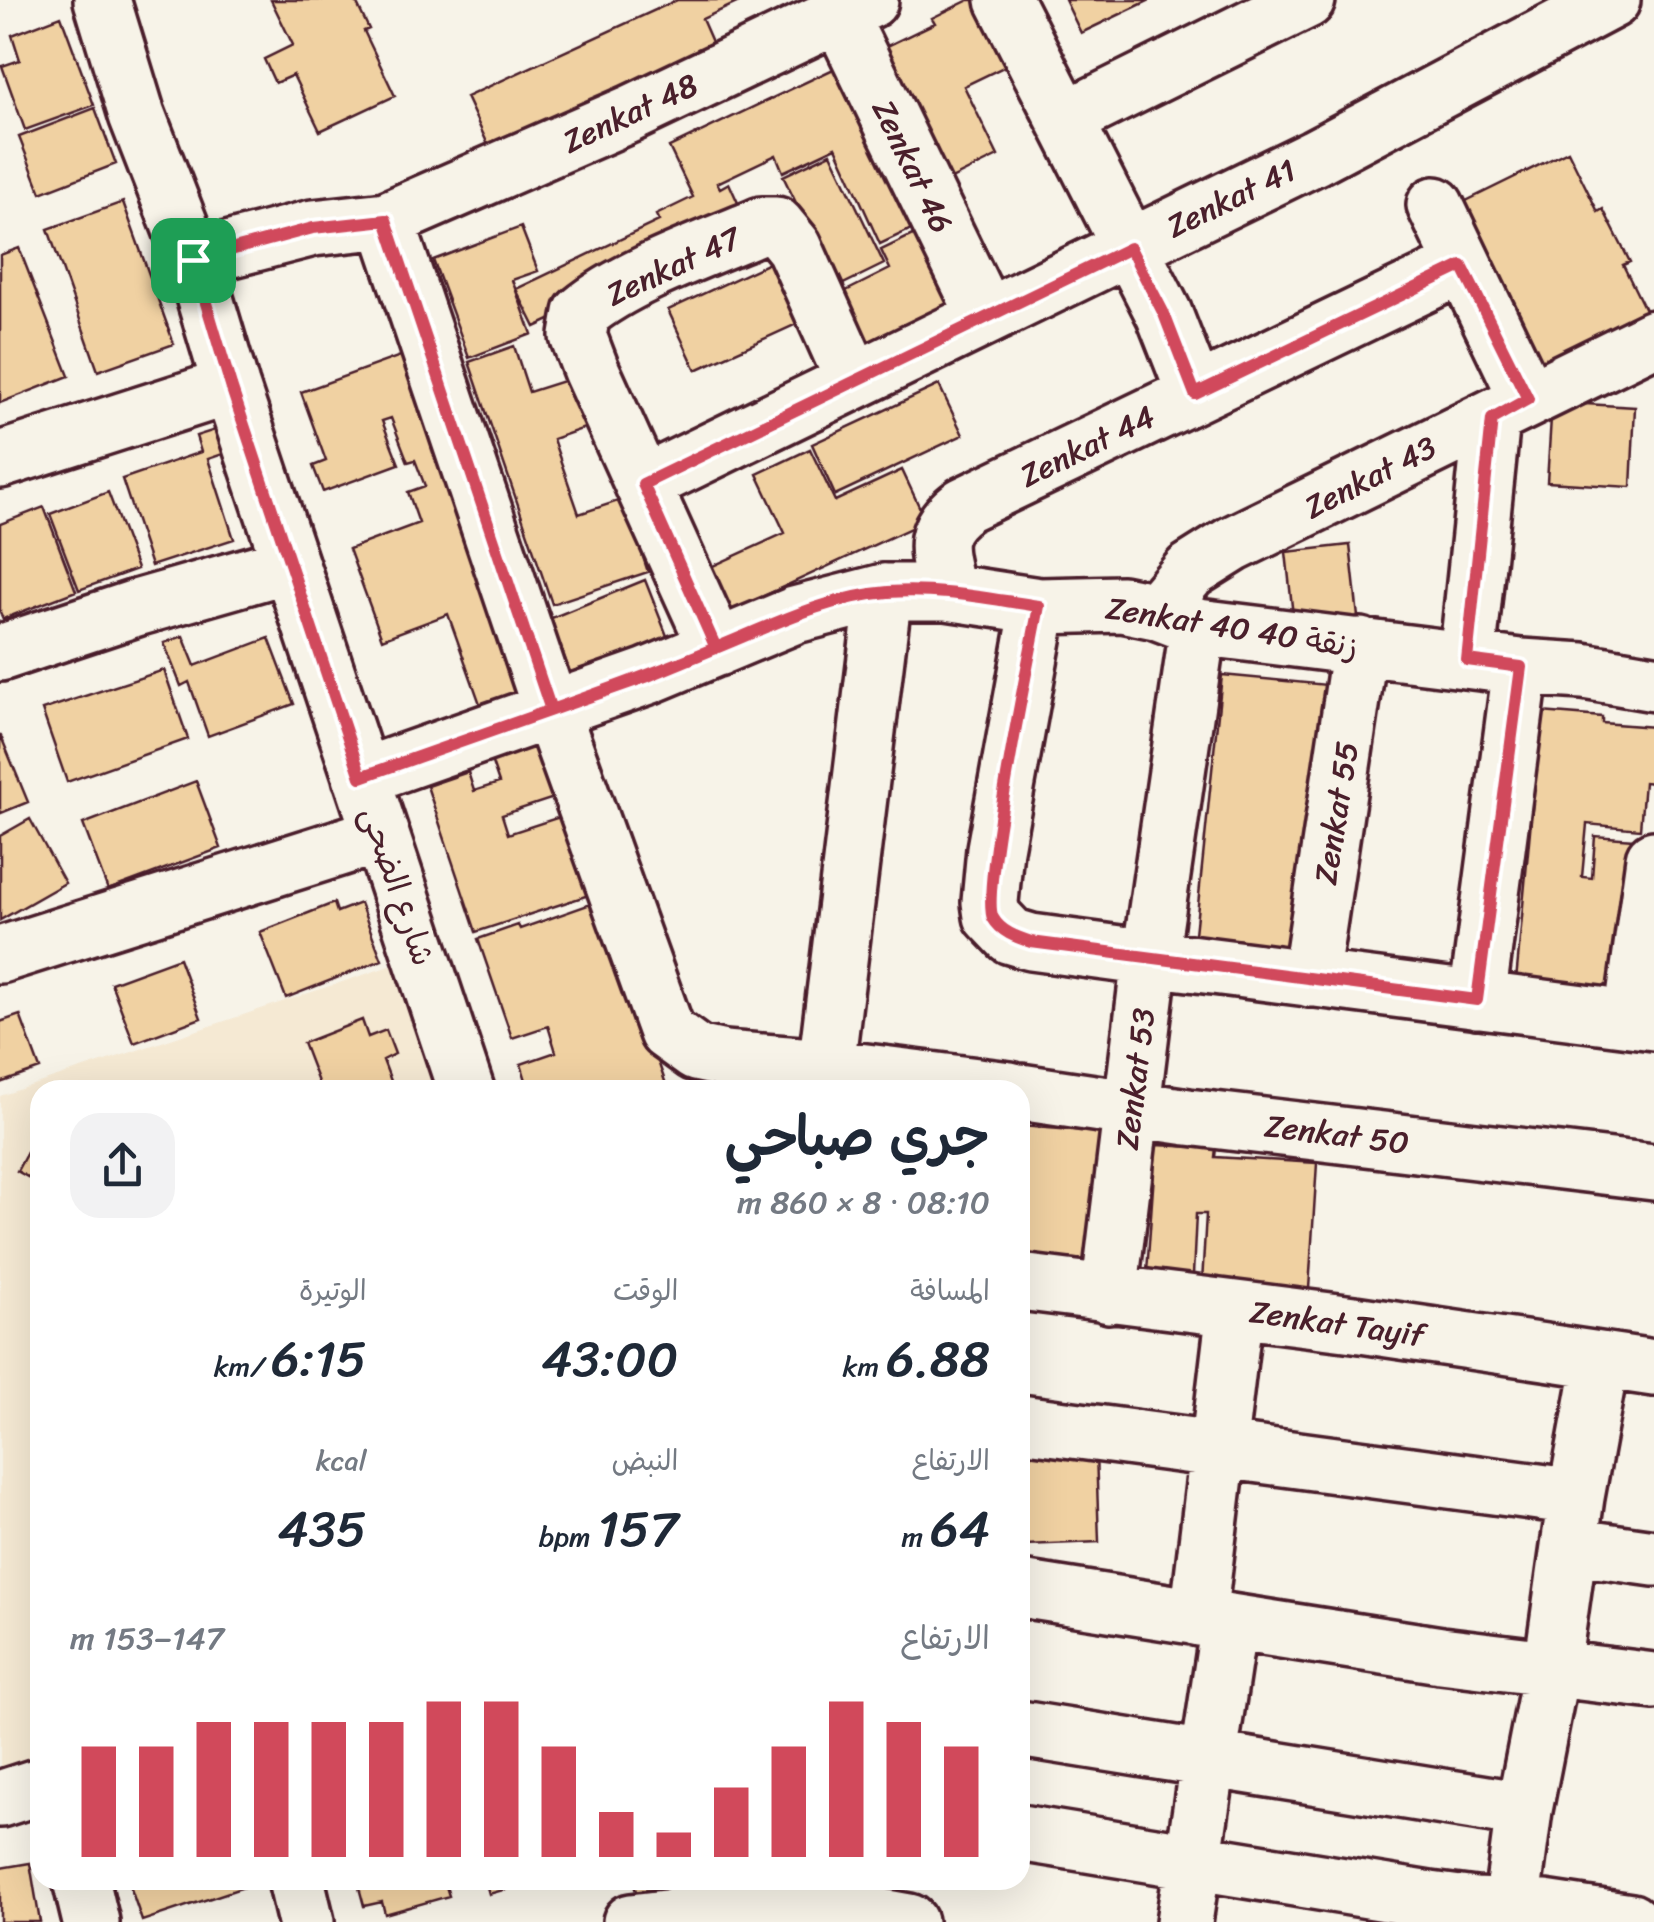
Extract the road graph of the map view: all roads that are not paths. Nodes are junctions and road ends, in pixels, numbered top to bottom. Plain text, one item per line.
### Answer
1 (102, 0) edge
2 (1004, 0) edge
3 (1306, 0) edge
4 (1612, 0) edge
5 (855, 7) edge
6 (1066, 118) junction
7 (1435, 206) dead end
8 (386, 220) junction
9 (1130, 248) junction
10 (193, 260) junction
11 (1462, 266) junction
12 (986, 317) junction
13 (1654, 338) edge
14 (854, 382) junction
15 (231, 386) junction
16 (1195, 394) junction
17 (1510, 409) junction
18 (0, 460) edge
19 (643, 484) junction
20 (290, 564) junction
21 (884, 592) junction
22 (947, 592) junction
23 (1039, 606) junction
24 (1177, 619) junction
25 (1360, 646) junction
26 (716, 648) junction
27 (0, 653) edge
28 (1654, 657) edge
29 (1467, 660) junction
30 (1521, 667) junction
31 (1654, 683) edge
32 (551, 710) junction
33 (361, 777) junction
34 (380, 835) junction
35 (1654, 859) edge
36 (0, 956) edge
37 (1150, 958) junction
38 (1310, 979) junction
39 (1477, 1000) junction
40 (1643, 1021) edge
41 (826, 1067) junction
42 (463, 1080) edge
43 (930, 1080) edge
44 (1030, 1094) edge
45 (1131, 1109) junction
46 (1654, 1172) edge
47 (1030, 1283) edge
48 (1109, 1295) junction
49 (1235, 1309) junction
50 (1628, 1365) edge
51 (1030, 1424) edge
52 (1218, 1452) junction
53 (1573, 1522) junction
54 (1654, 1558) edge
55 (1030, 1592) edge
56 (1214, 1621) junction
57 (1552, 1667) junction
58 (1654, 1681) edge
59 (1030, 1731) edge
60 (1209, 1760) junction
61 (30, 1789) edge
62 (0, 1799) edge
63 (1524, 1810) junction
64 (1030, 1835) edge
65 (1194, 1863) junction
66 (83, 1890) edge
67 (298, 1890) edge
68 (739, 1904) edge
69 (1510, 1915) edge
70 (91, 1922) edge
71 (306, 1922) edge
72 (631, 1922) edge
73 (909, 1922) edge
74 (1184, 1922) edge
75 (1631, 1922) edge

1 - 10 street, شارع الضحى
2 - 6 street
3 - 6 street
4 - 9 street, Zenkat 41
5 - 8 street, Zenkat 48
5 - 12 street, Zenkat 46
6 - 9 street
7 - 11 street
8 - 10 street, Zenkat 48
8 - 32 street
9 - 12 street, Zenkat 41
9 - 16 street
10 - 15 street, شارع الضحى
11 - 16 street, Zenkat 44
11 - 17 street
12 - 14 street, Zenkat 41
13 - 17 street, Zenkat 43
14 - 19 street, Zenkat 41
14 - 19 street, Zenkat 47
15 - 18 street
15 - 20 street, شارع الضحى
16 - 22 street, Zenkat 44
17 - 24 street, Zenkat 43
17 - 29 street
19 - 26 street, Zenkat 47
20 - 27 street
20 - 33 street, شارع الضحى
21 - 22 street, Zenkat 40 زنقة 40
21 - 26 street, Zenkat 40 زنقة 40
21 - 41 street
22 - 23 street, Zenkat 40 زنقة 40
23 - 24 street, Zenkat 40 زنقة 40
23 - 37 street
24 - 25 street, Zenkat 40 زنقة 40
24 - 37 street, Zenkat 53
25 - 29 street, Zenkat 40 زنقة 40
25 - 38 street, Zenkat 55
26 - 32 street, Zenkat 40 زنقة 40
28 - 31 street
29 - 30 street, Zenkat 40 زنقة 40
30 - 31 street, Zenkat 40 زنقة 40
30 - 39 street
32 - 33 street, Zenkat 40 زنقة 40
32 - 41 street
33 - 34 street, شارع الضحى
34 - 36 street
34 - 42 street, شارع الضحى
35 - 40 street
37 - 38 street
37 - 45 street, Zenkat 53
38 - 39 street
39 - 40 street
41 - 43 street
44 - 45 street, Zenkat 50
45 - 46 street, Zenkat 50
45 - 48 street, Zenkat 53
47 - 48 street, Zenkat Tayif
48 - 49 street, Zenkat Tayif
49 - 50 street, Zenkat Tayif
49 - 52 street
50 - 53 street
51 - 52 street
52 - 53 street
52 - 56 street
53 - 54 street
53 - 57 street
55 - 56 street
56 - 57 street
56 - 60 street
57 - 58 street
57 - 63 street
59 - 60 street
60 - 63 street
60 - 65 street
61 - 62 street
63 - 69 street
64 - 65 street
65 - 69 street
65 - 74 street
66 - 70 street
67 - 71 street
68 - 72 street
68 - 73 street
69 - 75 street

